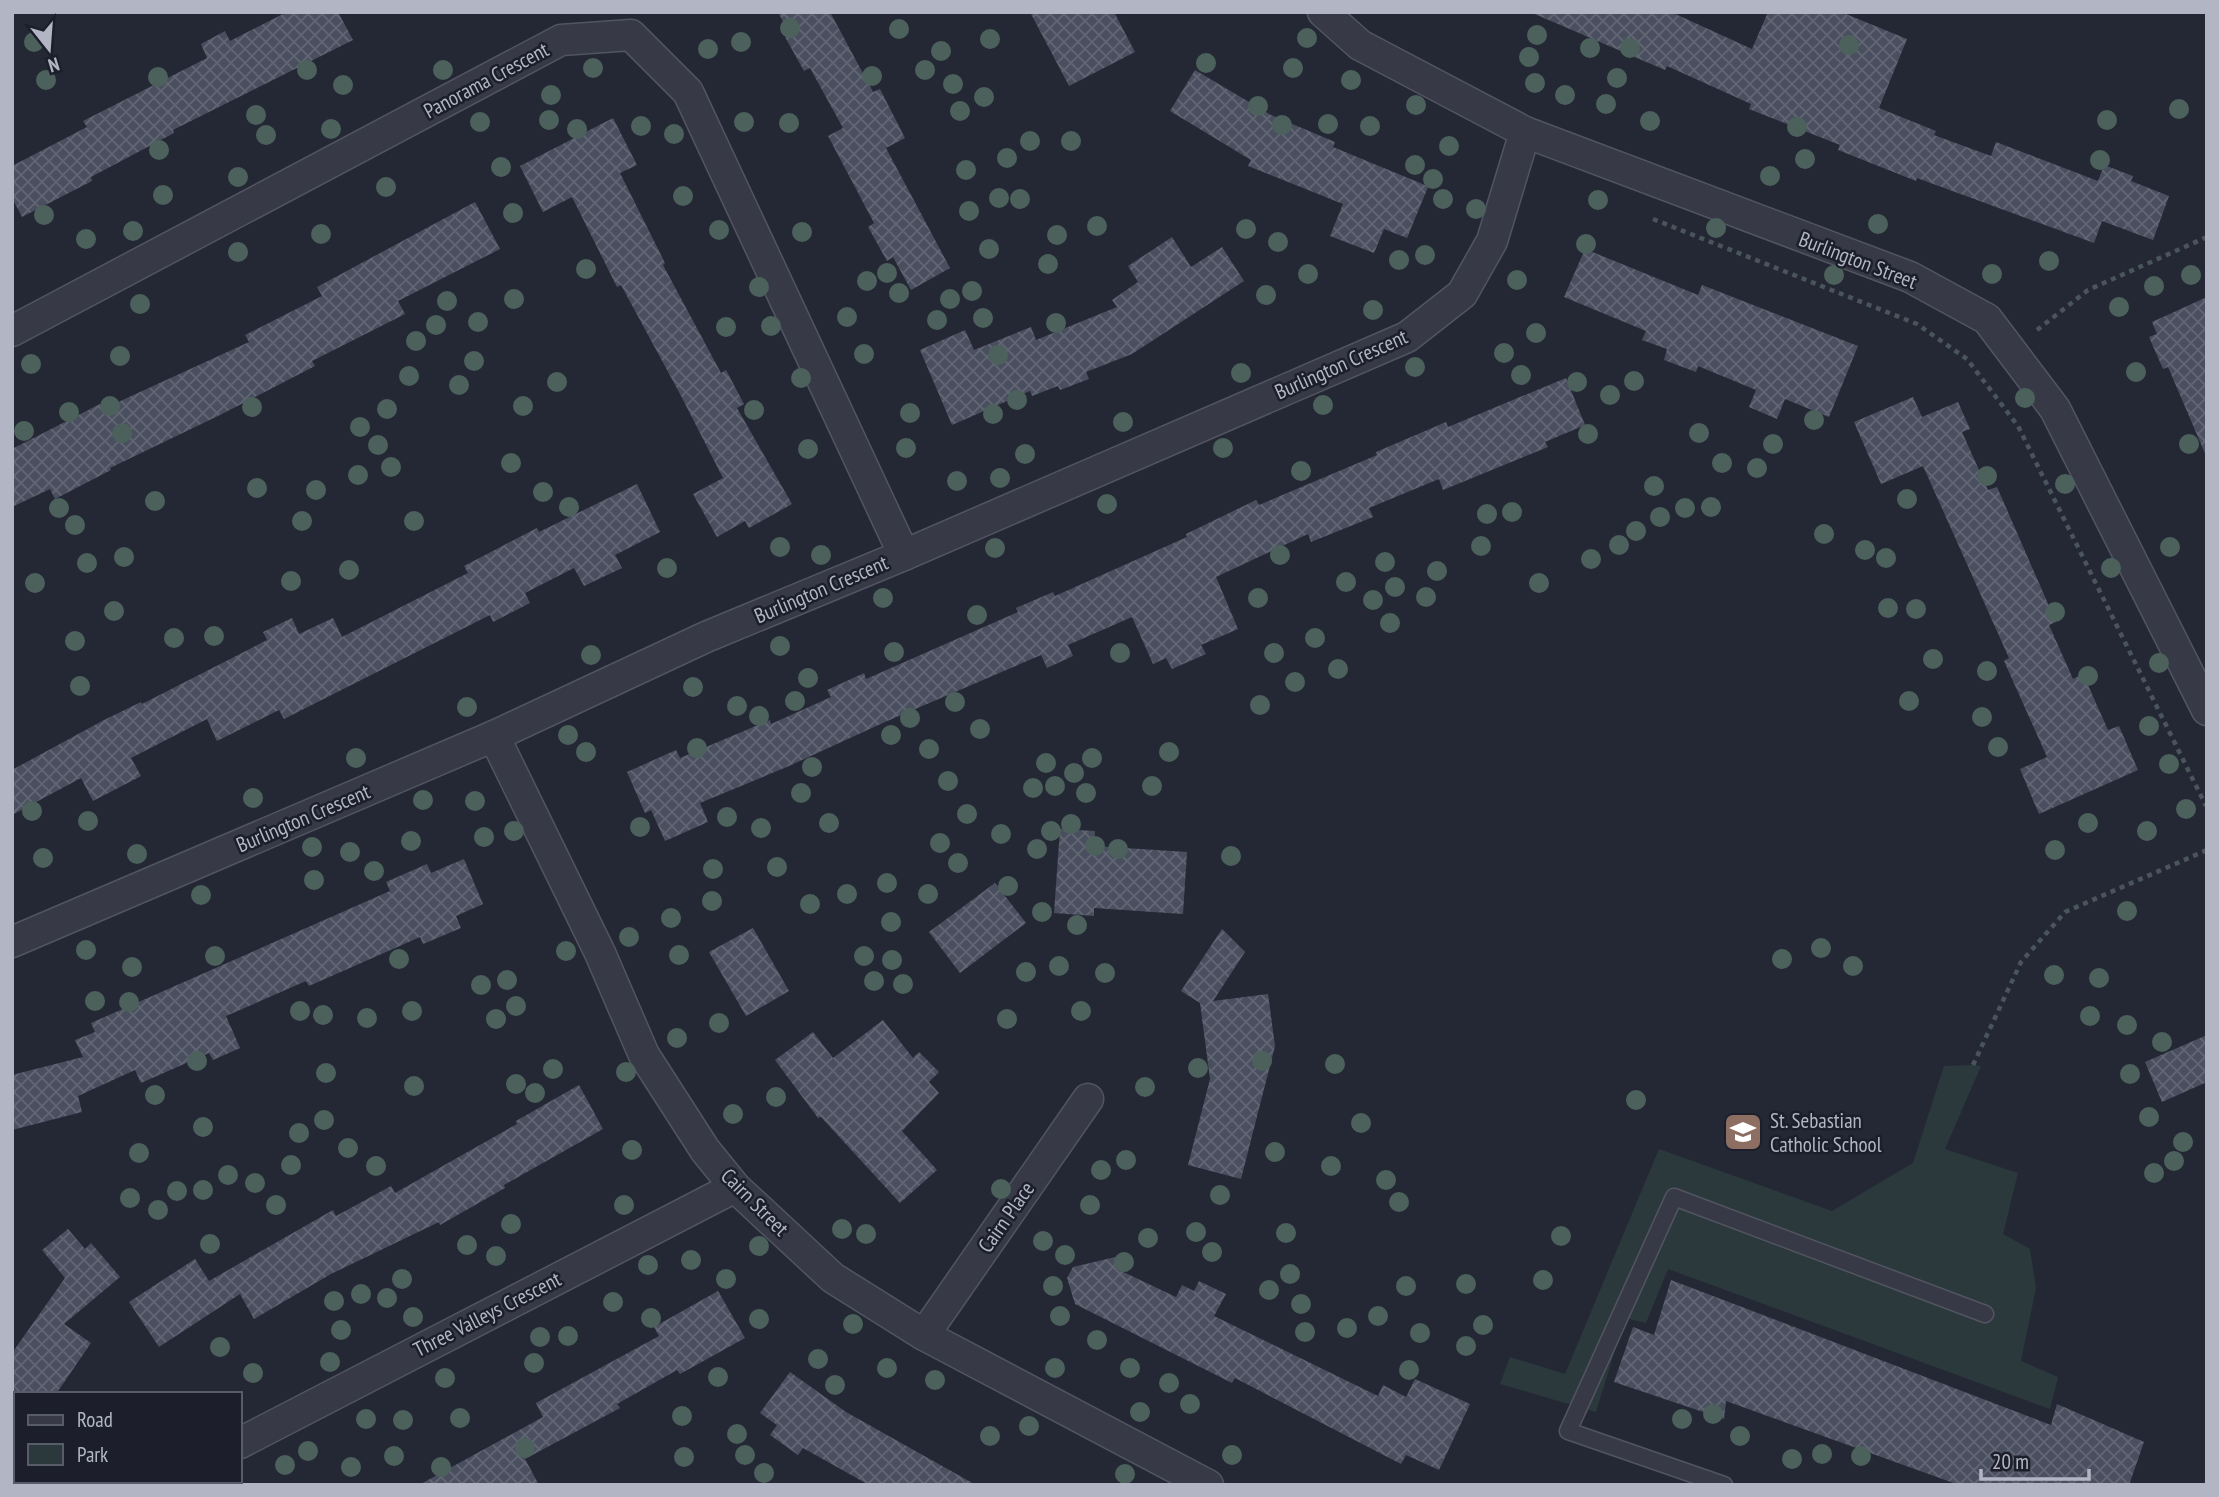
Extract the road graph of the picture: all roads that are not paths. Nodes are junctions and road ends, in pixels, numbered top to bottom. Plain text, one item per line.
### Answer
1 (1324, 12) edge
2 (1525, 132) junction
3 (12, 331) edge
4 (904, 555) junction
5 (2207, 710) edge
6 (494, 736) junction
7 (12, 942) edge
8 (1088, 1099) dead end
9 (736, 1187) junction
10 (1985, 1314) dead end
11 (924, 1335) junction
12 (242, 1442) edge
13 (1208, 1485) edge
14 (1724, 1485) edge

1 - 2 street, Burlington Street
2 - 4 street, Burlington Crescent
2 - 5 street, Burlington Street
3 - 4 street, Panorama Crescent
4 - 6 street, Burlington Crescent
6 - 7 street, Burlington Crescent
6 - 9 street, Cairn Street
8 - 11 street, Cairn Place
9 - 11 street, Cairn Street
9 - 12 street, Three Valleys Crescent
10 - 14 lane
11 - 13 street, Cairn Street

